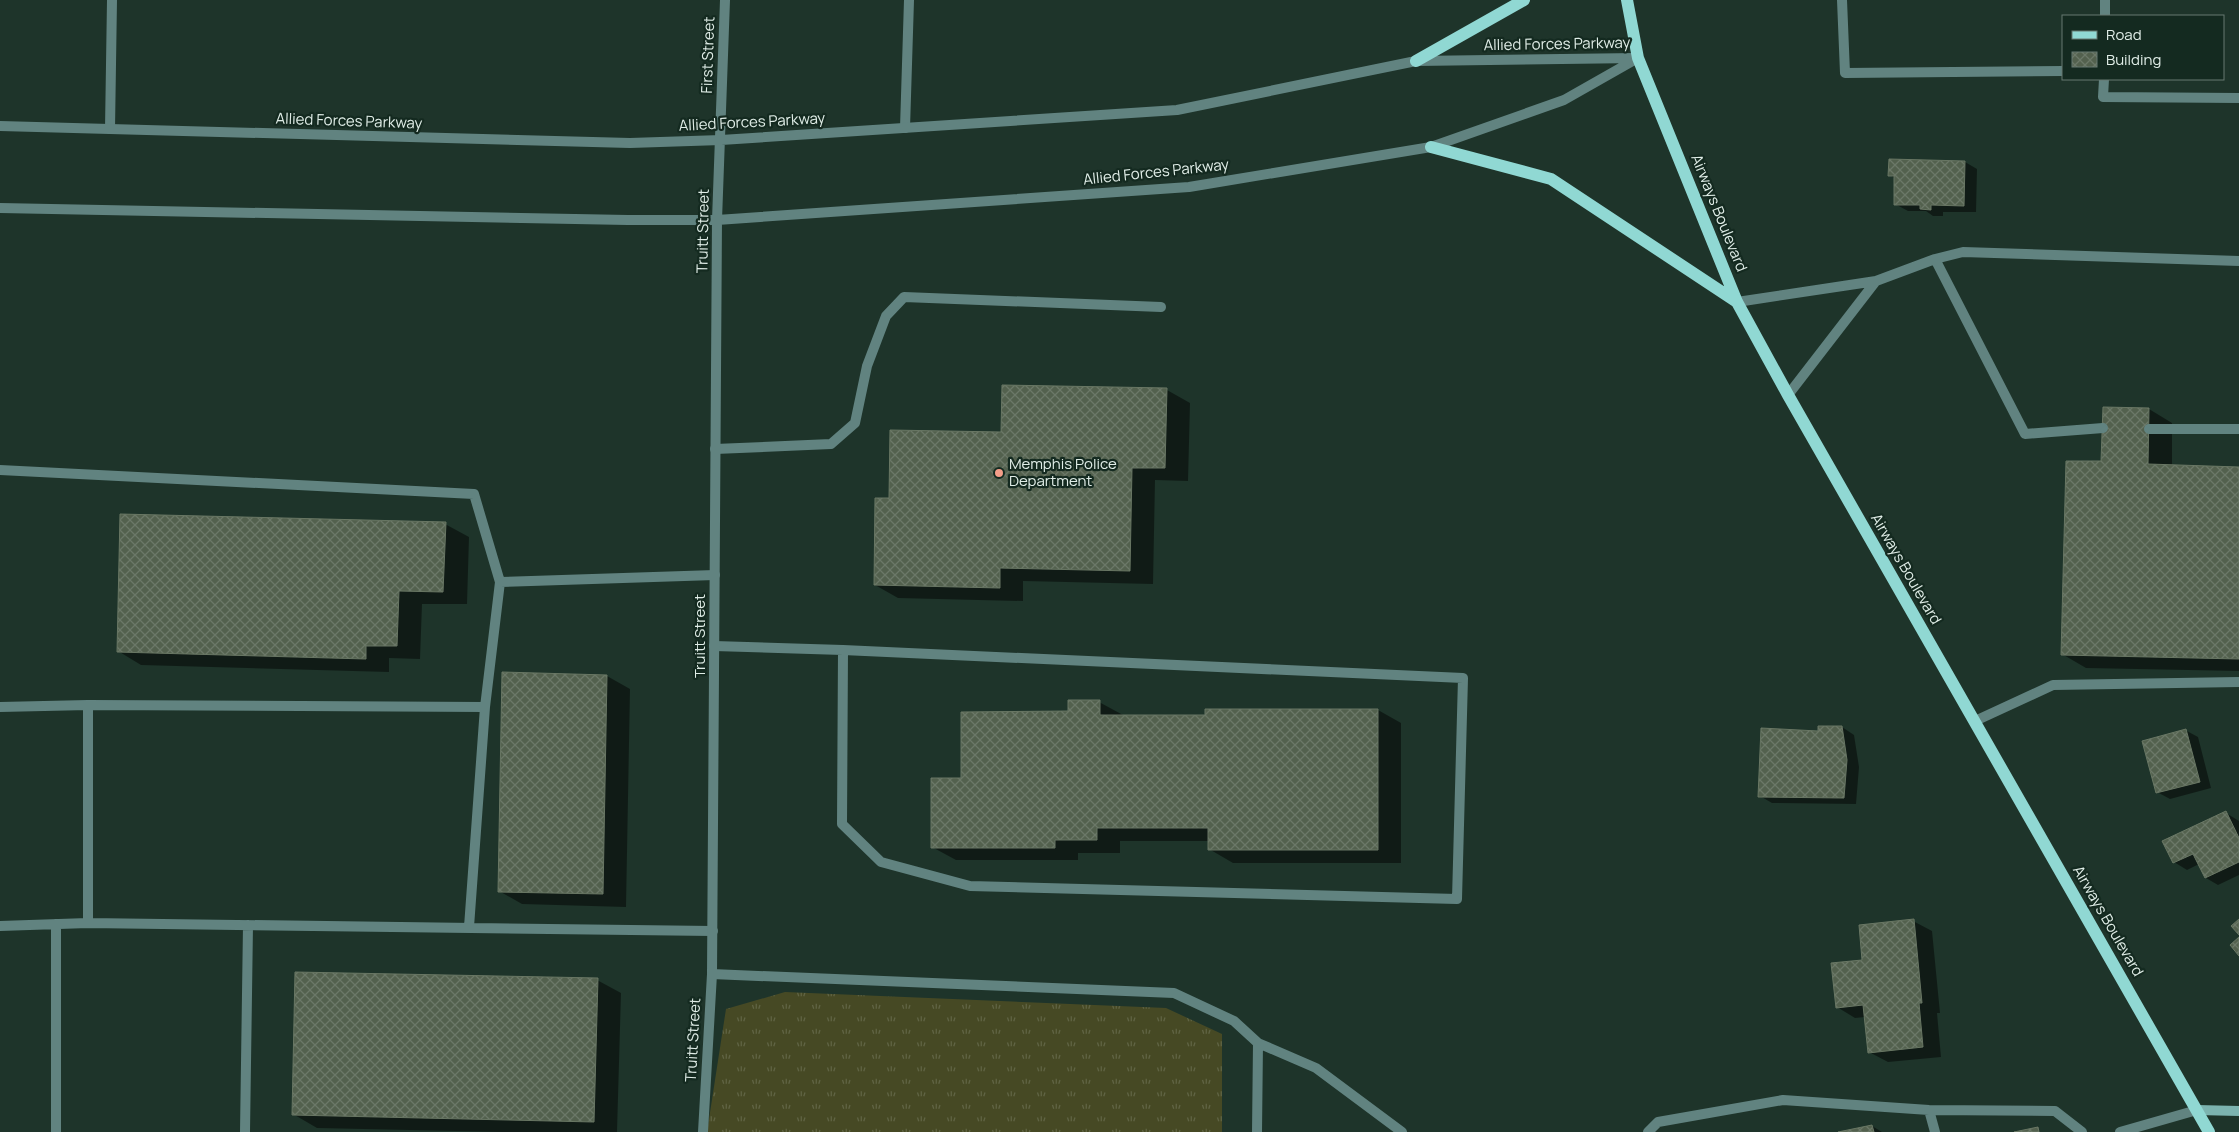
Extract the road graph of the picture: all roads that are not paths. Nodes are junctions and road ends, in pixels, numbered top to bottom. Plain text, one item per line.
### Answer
1 (112, 0) edge
2 (724, 0) edge
3 (908, 0) edge
4 (1524, 0) edge
5 (1627, 0) edge
6 (1842, 0) edge
7 (2105, 0) edge
8 (2105, 15) edge
9 (1638, 58) junction
10 (1416, 61) junction
11 (2062, 70) edge
12 (2104, 80) edge
13 (2239, 98) edge
14 (0, 126) edge
15 (905, 128) junction
16 (110, 129) junction
17 (721, 140) junction
18 (1431, 147) junction
19 (0, 208) edge
20 (717, 220) junction
21 (1935, 259) junction
22 (2239, 261) edge
23 (1876, 281) junction
24 (1737, 302) junction
25 (1161, 307) dead end
26 (1788, 395) junction
27 (2103, 428) dead end
28 (2149, 429) dead end
29 (2239, 429) edge
30 (715, 449) junction
31 (0, 470) edge
32 (715, 575) junction
33 (500, 582) junction
34 (714, 646) junction
35 (843, 650) junction
36 (2239, 682) edge
37 (88, 705) junction
38 (0, 707) edge
39 (485, 707) junction
40 (1975, 721) junction
41 (88, 923) junction
42 (56, 924) junction
43 (248, 925) junction
44 (0, 926) edge
45 (469, 928) junction
46 (713, 931) junction
47 (712, 974) junction
48 (1258, 1043) junction
49 (1929, 1110) junction
50 (2197, 1110) junction
51 (2239, 1111) edge
52 (56, 1132) edge
53 (245, 1132) edge
54 (703, 1132) edge
55 (1257, 1132) edge
56 (1402, 1132) edge
57 (1648, 1132) edge
58 (1935, 1132) edge
59 (2082, 1132) edge
60 (2120, 1132) edge
61 (2208, 1132) edge

1 - 16 street
2 - 17 street, First Street
3 - 15 street
4 - 10 main road
5 - 9 main road, Airways Boulevard
6 - 11 street
7 - 8 street
9 - 10 street, Allied Forces Parkway
9 - 18 street, Allied Forces Parkway
9 - 24 main road, Airways Boulevard
10 - 15 street, Allied Forces Parkway
12 - 13 street
14 - 16 street, Allied Forces Parkway
15 - 17 street, Allied Forces Parkway
16 - 17 street, Allied Forces Parkway
17 - 20 street, Truitt Street
18 - 20 street, Allied Forces Parkway
18 - 24 main road
19 - 20 street, Allied Forces Parkway
20 - 30 street, Truitt Street
21 - 22 street
21 - 23 street
21 - 27 street
23 - 24 street
23 - 26 street
24 - 26 main road, Airways Boulevard
25 - 30 street
26 - 40 main road, Airways Boulevard
28 - 29 street
30 - 32 street, Truitt Street
31 - 33 street
32 - 33 street
32 - 34 street, Truitt Street
33 - 39 street
34 - 35 street
34 - 46 street, Truitt Street
35 - 35 street
36 - 40 street
37 - 38 street
37 - 39 street
37 - 41 street
39 - 45 street
40 - 50 main road, Airways Boulevard
41 - 42 street
41 - 43 street
42 - 44 street
42 - 52 street
43 - 45 street
43 - 53 street
45 - 46 street
46 - 47 street, Truitt Street
47 - 48 street
47 - 54 street, Truitt Street
48 - 55 street
48 - 56 street
49 - 57 street
49 - 58 street
49 - 59 street
50 - 51 street
50 - 60 street
50 - 61 main road, Airways Boulevard

